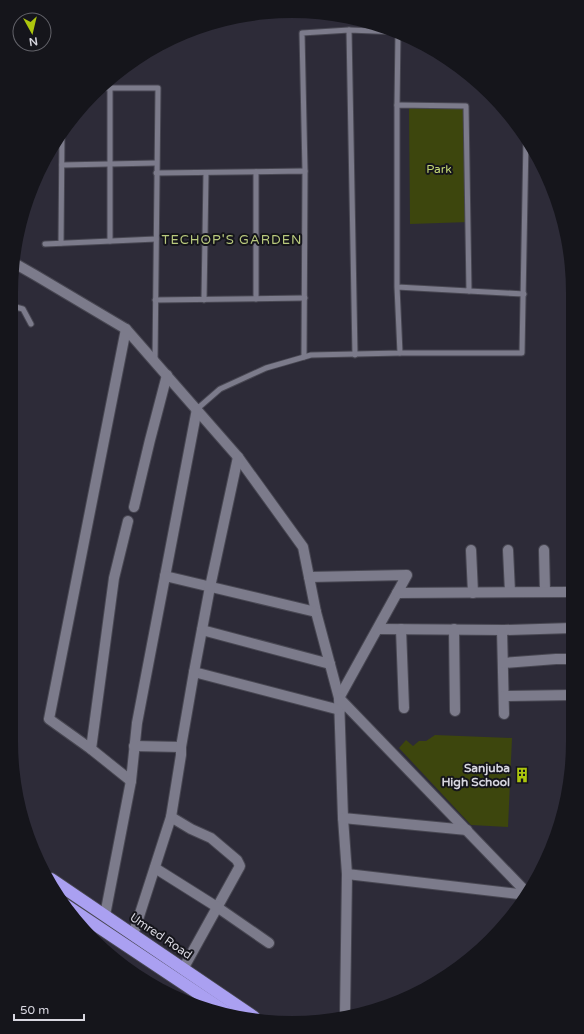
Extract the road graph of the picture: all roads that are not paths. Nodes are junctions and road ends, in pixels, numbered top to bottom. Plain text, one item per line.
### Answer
1 (349, 30) junction
2 (374, 31) edge
3 (399, 40) edge
4 (110, 88) joint
5 (397, 106) junction
6 (62, 143) edge
7 (526, 150) edge
8 (156, 163) junction
9 (62, 164) junction
10 (110, 164) junction
11 (305, 171) junction
12 (256, 172) junction
13 (156, 173) junction
14 (206, 173) junction
15 (156, 239) junction
16 (110, 241) junction
17 (61, 243) junction
18 (45, 244) dead end
19 (19, 266) edge
20 (397, 287) junction
21 (469, 291) junction
22 (524, 294) junction
23 (305, 298) junction
24 (256, 299) junction
25 (155, 300) junction
26 (204, 300) junction
27 (18, 308) edge
28 (31, 324) dead end
29 (126, 329) junction
30 (400, 353) junction
31 (355, 355) junction
32 (304, 357) junction
33 (155, 361) junction
34 (167, 375) junction
35 (197, 410) junction
36 (238, 457) junction
37 (134, 507) dead end
38 (128, 521) dead end
39 (471, 550) dead end
40 (508, 550) dead end
41 (544, 550) dead end
42 (165, 576) junction
43 (309, 577) junction
44 (210, 587) junction
45 (510, 592) junction
46 (545, 592) junction
47 (566, 592) edge
48 (397, 593) junction
49 (473, 593) junction
50 (316, 612) junction
51 (378, 628) junction
52 (566, 628) edge
53 (402, 629) junction
54 (454, 629) junction
55 (202, 630) junction
56 (502, 630) junction
57 (566, 659) edge
58 (503, 663) junction
59 (330, 664) junction
60 (194, 672) junction
61 (566, 695) edge
62 (504, 696) junction
63 (340, 698) junction
64 (404, 708) dead end
65 (340, 710) junction
66 (455, 711) dead end
67 (504, 714) dead end
68 (134, 746) junction
69 (181, 747) junction
70 (91, 749) junction
71 (131, 781) junction
72 (171, 817) junction
73 (343, 818) junction
74 (466, 830) junction
75 (155, 868) junction
76 (347, 874) junction
77 (58, 883) edge
78 (523, 889) edge
79 (520, 893) edge
80 (217, 907) junction
81 (79, 914) edge
82 (105, 915) junction
83 (133, 935) junction
84 (269, 943) dead end
85 (183, 969) junction
86 (216, 1005) edge
87 (345, 1011) edge
88 (247, 1012) edge

1 - 2 lane
1 - 11 lane
1 - 31 lane
3 - 5 lane
4 - 8 lane
4 - 10 lane
5 - 20 lane
5 - 21 lane
6 - 9 lane
7 - 22 lane
8 - 10 lane
8 - 13 lane
9 - 10 lane
9 - 17 lane
10 - 16 lane
11 - 12 lane
11 - 23 lane
12 - 14 lane
12 - 24 lane
13 - 14 lane
13 - 15 lane
14 - 26 lane
15 - 16 lane
15 - 25 lane
16 - 17 lane
17 - 18 lane
19 - 29 street
20 - 21 lane
20 - 30 lane
21 - 22 lane
22 - 30 lane
23 - 24 lane
23 - 32 lane
24 - 26 lane
25 - 26 lane
25 - 33 lane
27 - 28 lane
29 - 33 street
29 - 70 street
30 - 31 lane
31 - 32 lane
32 - 35 lane
33 - 34 street
34 - 35 street
34 - 37 street
35 - 36 street
35 - 42 street
36 - 43 street
36 - 44 street
38 - 70 street
39 - 49 street
40 - 45 street
41 - 46 street
42 - 44 street
42 - 68 street
43 - 48 street
43 - 50 street
44 - 50 street
44 - 55 street
45 - 46 street
45 - 49 street
46 - 47 street
48 - 49 street
48 - 51 street
50 - 59 street
51 - 53 street
51 - 63 street
52 - 56 street
53 - 54 street
53 - 64 street
54 - 56 street
54 - 66 street
55 - 59 street
55 - 60 street
56 - 58 street
57 - 58 street
58 - 62 street
59 - 63 street
60 - 65 street
60 - 69 street
61 - 62 street
62 - 67 street
63 - 65 street
63 - 74 street
65 - 73 street
68 - 69 street
68 - 71 street
69 - 72 street
70 - 71 street
71 - 82 street
72 - 75 street
72 - 80 street
73 - 74 street
73 - 76 street
74 - 78 street
75 - 80 street
75 - 83 street
76 - 79 street
76 - 87 street
77 - 82 highway, Umred Road
80 - 84 street
80 - 85 street
81 - 86 highway
82 - 83 highway, Umred Road
83 - 85 highway, Umred Road
85 - 88 highway, Umred Road

